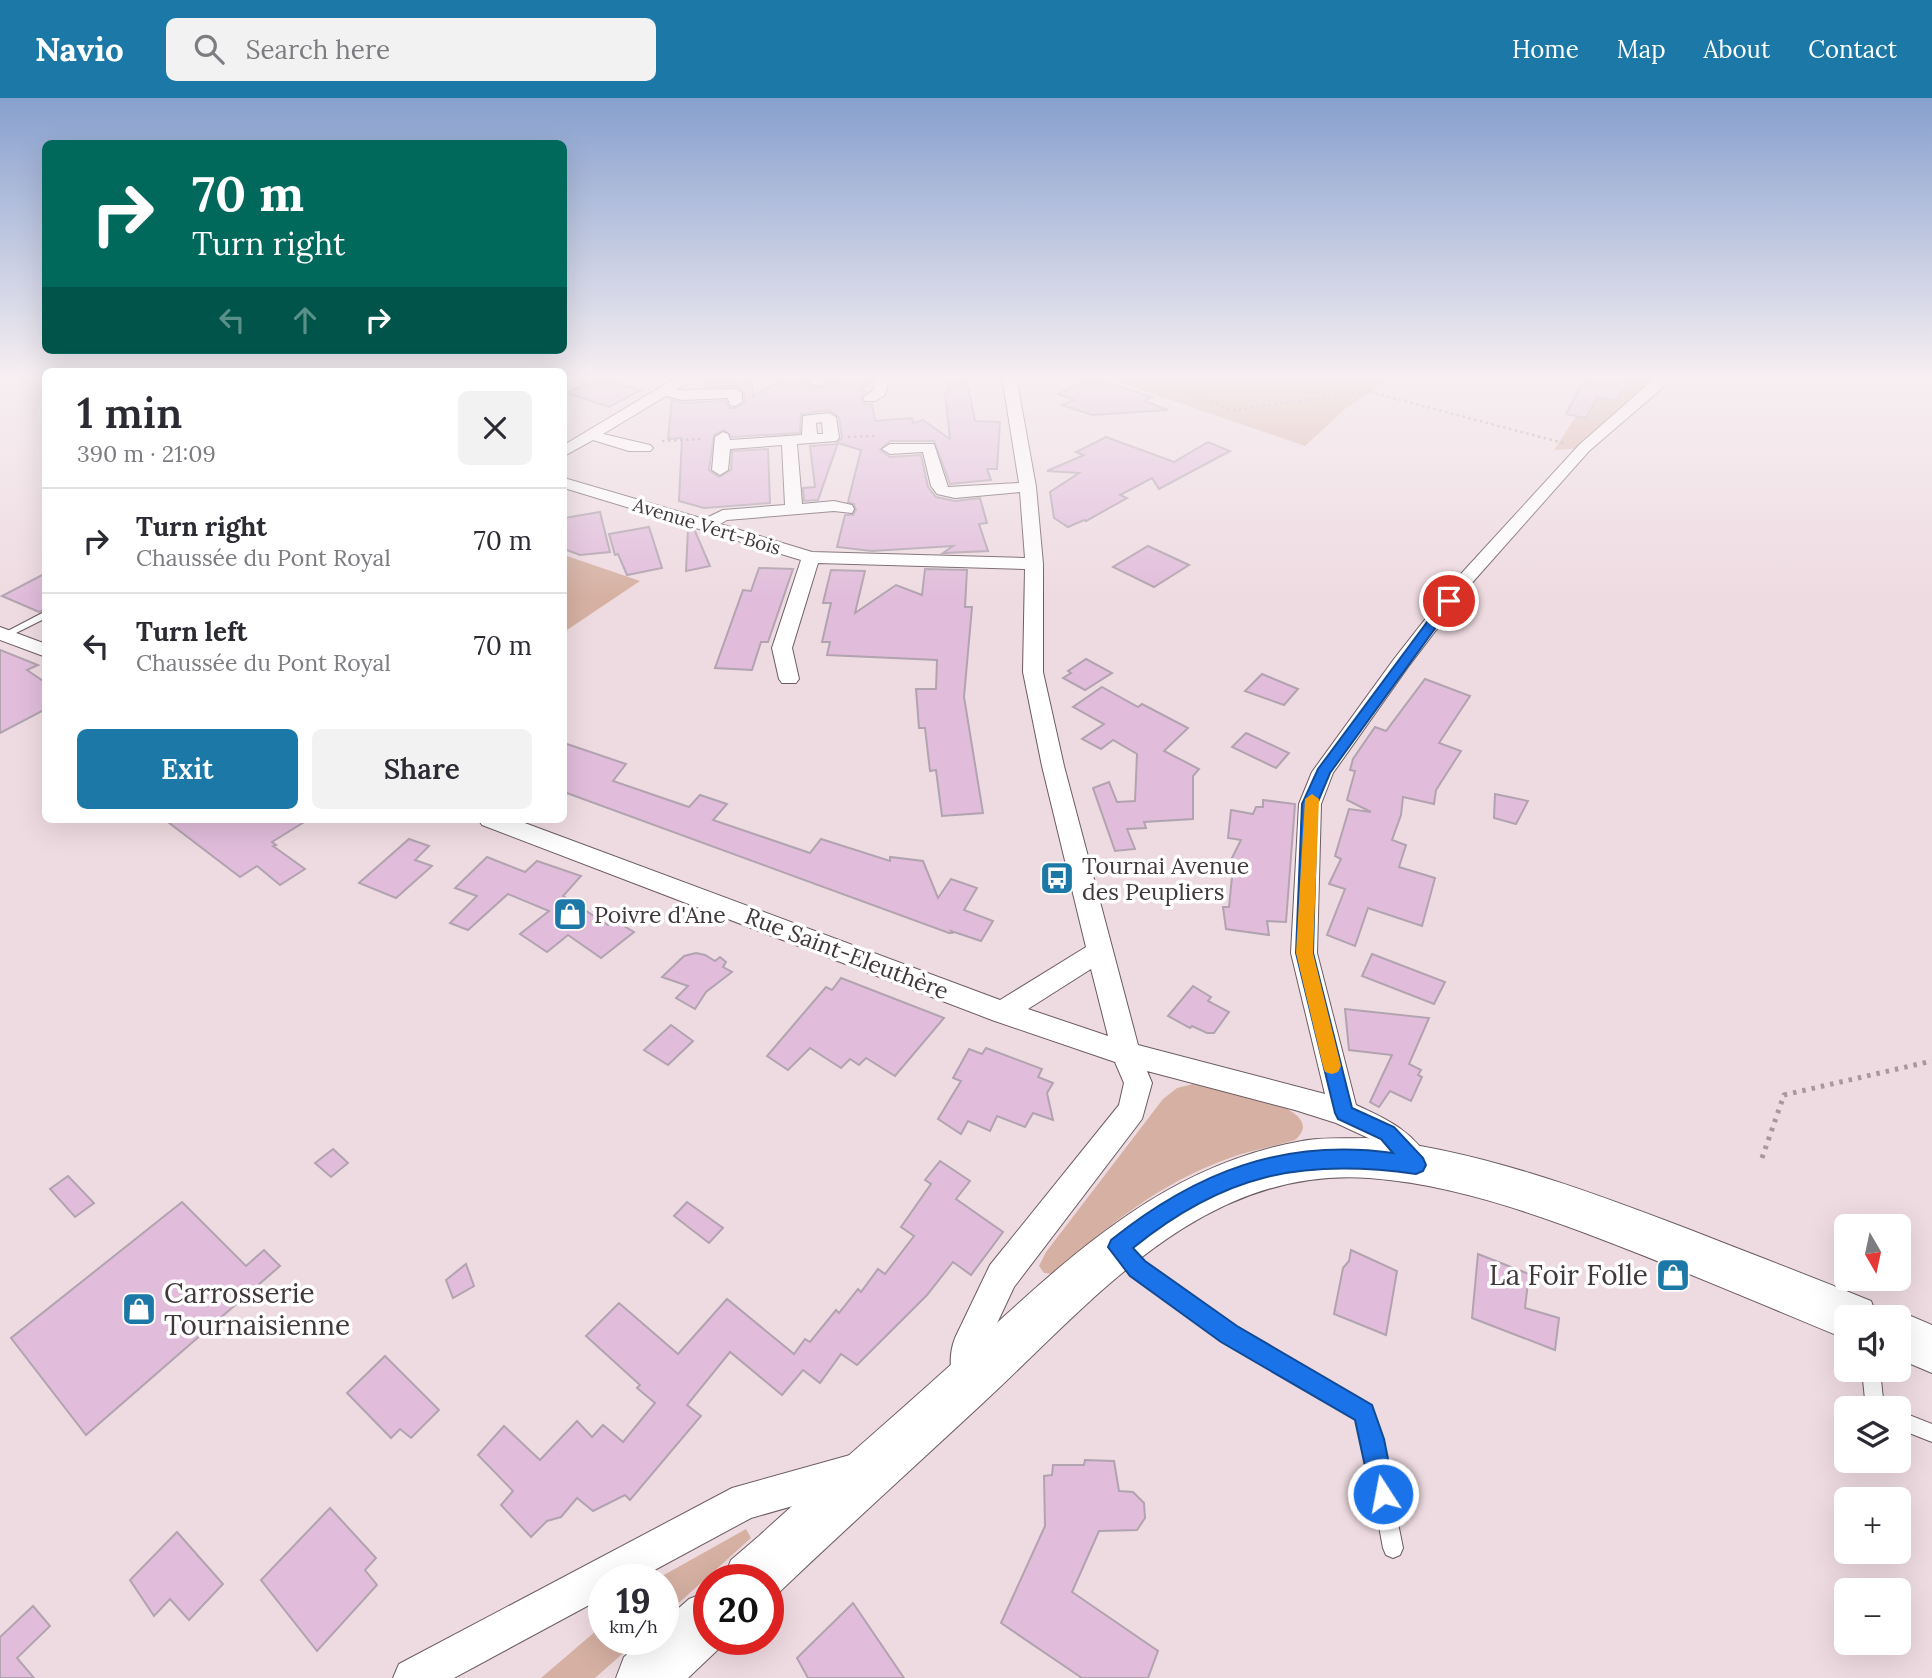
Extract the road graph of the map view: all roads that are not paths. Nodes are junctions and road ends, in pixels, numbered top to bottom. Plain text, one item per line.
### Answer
1 (722, 450) edge
2 (790, 450) edge
3 (930, 450) edge
4 (1022, 450) edge
5 (1582, 450) edge
6 (720, 470) dead end
7 (567, 484) edge
8 (1028, 487) junction
9 (846, 509) dead end
10 (794, 510) junction
11 (705, 526) junction
12 (811, 557) junction
13 (1034, 564) junction
14 (42, 616) edge
15 (2, 634) edge
16 (42, 649) edge
17 (789, 679) dead end
18 (501, 823) edge
19 (1101, 950) junction
20 (1002, 1012) junction
21 (1126, 1054) junction
22 (1344, 1113) junction
23 (1416, 1165) junction
24 (1118, 1247) junction
25 (1834, 1310) edge
26 (1911, 1340) edge
27 (1932, 1349) edge
28 (970, 1380) junction
29 (1911, 1425) edge
30 (1932, 1433) edge
31 (874, 1466) junction
32 (1393, 1548) dead end
33 (768, 1564) edge
34 (693, 1634) edge
35 (413, 1678) edge
36 (645, 1678) edge

1 - 6 street
2 - 10 street
3 - 8 street
4 - 8 street
5 - 22 street
7 - 11 street, Avenue Vert-Bois
8 - 13 street
9 - 10 street
10 - 11 street
11 - 12 street, Avenue Vert-Bois
12 - 13 street, Avenue Vert-Bois
12 - 17 street, Avenue Vert-Bois
13 - 19 street
14 - 15 lane
15 - 16 street
18 - 20 street, Rue Saint-Eleuthère
19 - 20 street
19 - 21 street
20 - 21 street, Rue Saint-Eleuthère
21 - 22 street, Rue Saint-Eleuthère
21 - 28 street
22 - 23 street, Rue Saint-Eleuthère
23 - 24 main road
23 - 25 main road
24 - 28 main road
24 - 32 lane
26 - 27 main road
28 - 31 main road
29 - 30 lane
31 - 33 main road
31 - 35 street
34 - 36 main road

